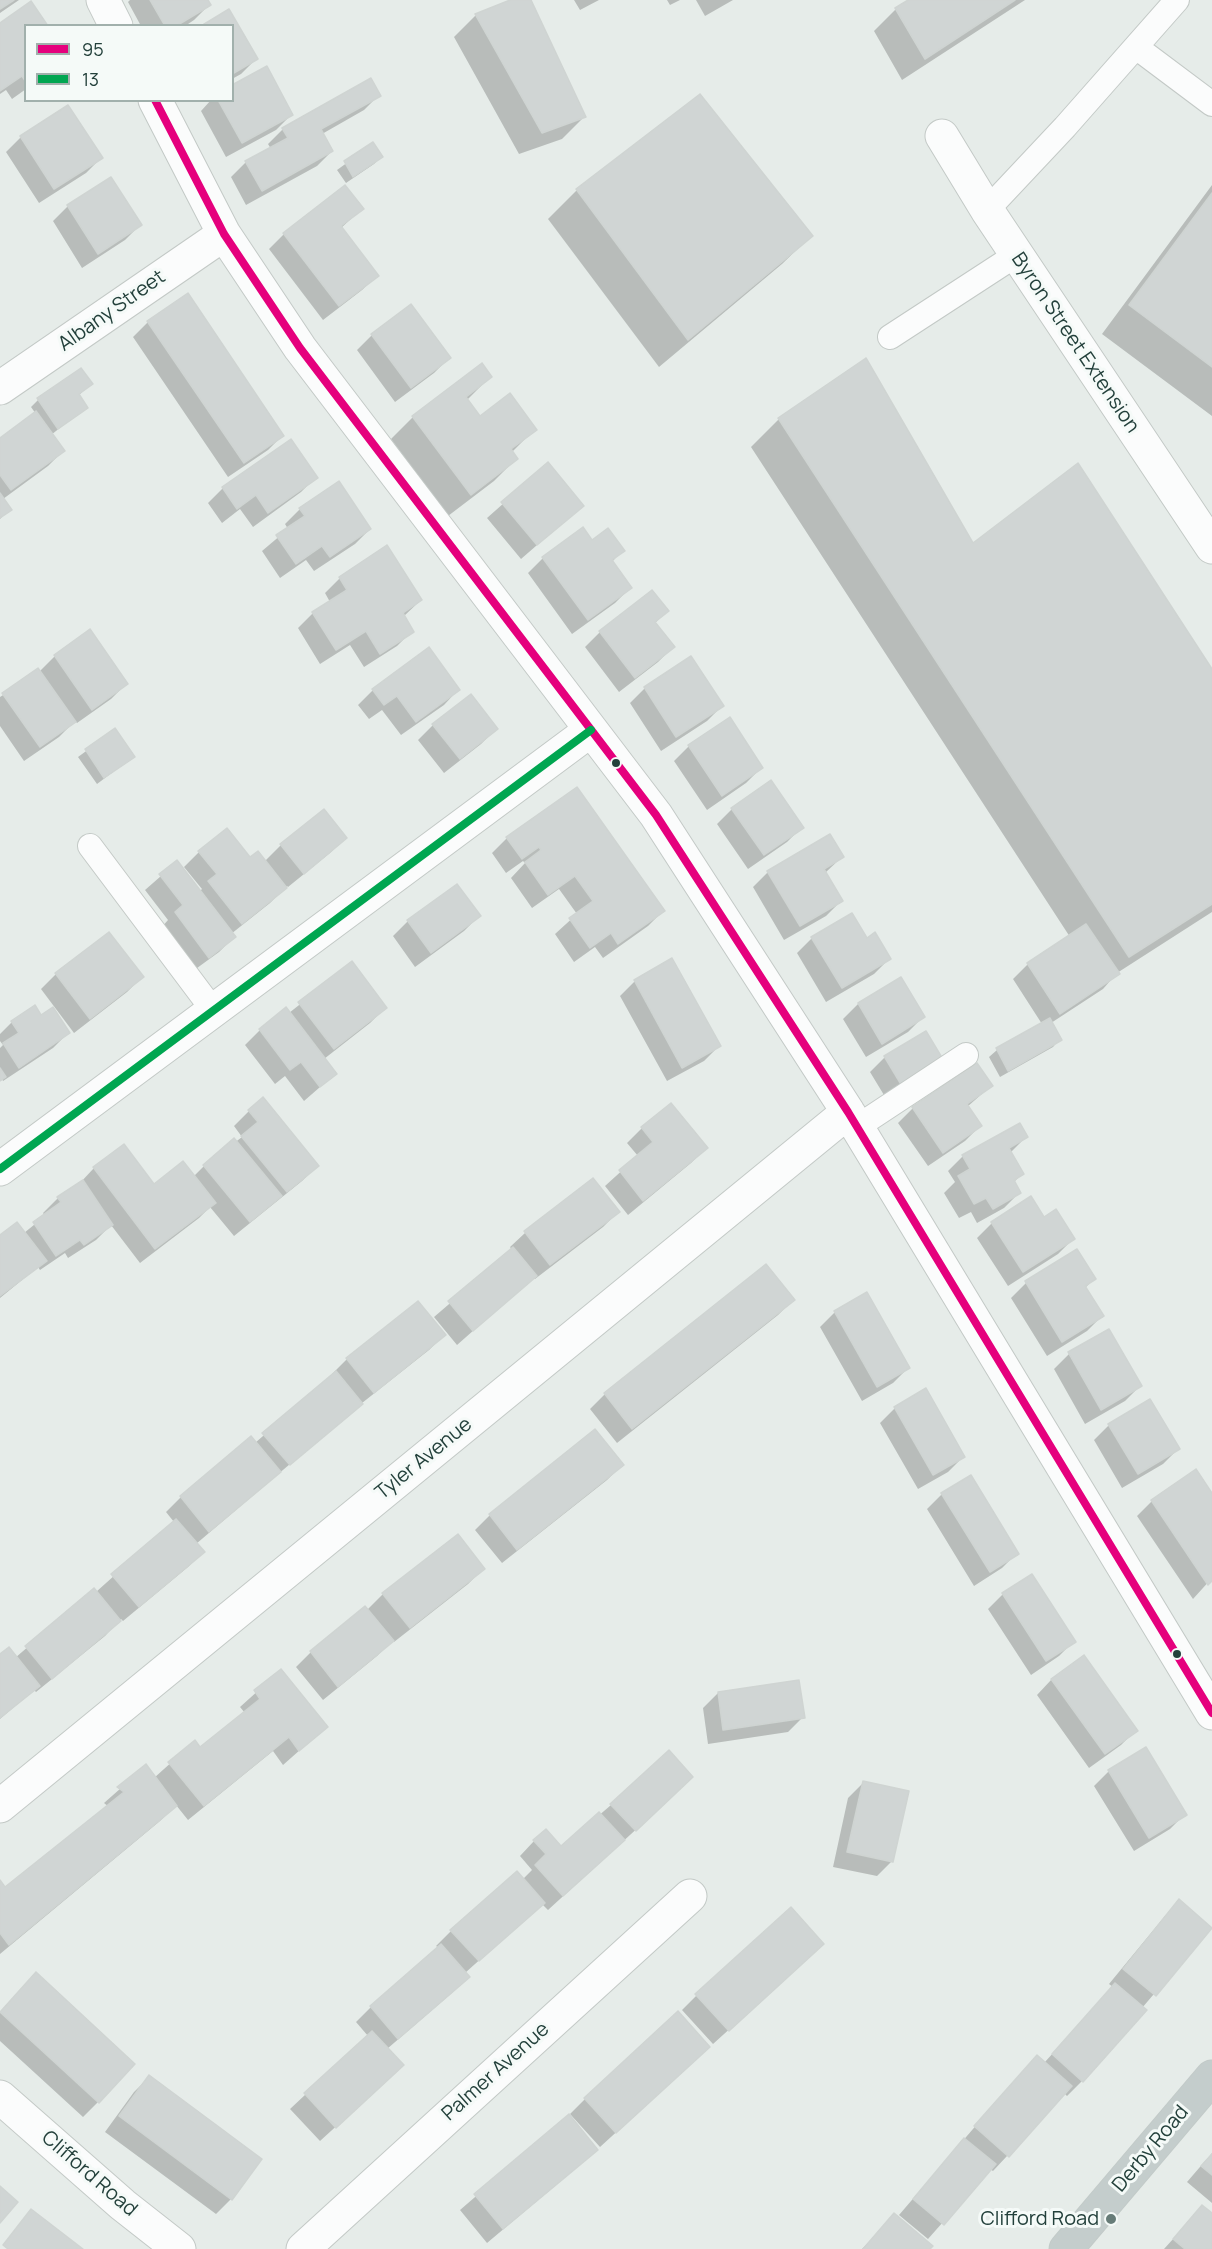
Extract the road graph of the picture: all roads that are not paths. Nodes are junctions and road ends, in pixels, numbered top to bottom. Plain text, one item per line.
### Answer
1 (103, 0) edge
2 (1176, 0) edge
3 (115, 24) edge
4 (1136, 47) junction
5 (156, 102) edge
6 (1212, 104) edge
7 (942, 136) dead end
8 (987, 210) junction
9 (224, 234) junction
10 (1016, 255) junction
11 (890, 337) dead end
12 (0, 388) edge
13 (1212, 547) edge
14 (591, 730) junction
15 (90, 846) dead end
16 (213, 1010) junction
17 (966, 1055) dead end
18 (853, 1120) junction
19 (0, 1169) edge
20 (1212, 1713) edge
21 (0, 1806) edge
22 (690, 1896) dead end
23 (1212, 2077) edge
24 (0, 2097) edge
25 (179, 2249) edge
26 (303, 2249) edge
27 (1066, 2249) edge

1 - 3 street
2 - 4 lane
4 - 6 lane
4 - 8 lane
5 - 9 street
7 - 8 street, Byron Street Extension
8 - 10 street, Byron Street Extension
9 - 12 street, Albany Street
9 - 14 street
10 - 11 lane
10 - 13 street, Byron Street Extension
14 - 16 street
14 - 18 street
15 - 16 lane
16 - 19 street
17 - 18 lane
18 - 20 street
18 - 21 street, Tyler Avenue
22 - 26 street, Palmer Avenue
23 - 27 highway, Derby Road
24 - 25 street, Clifford Road

